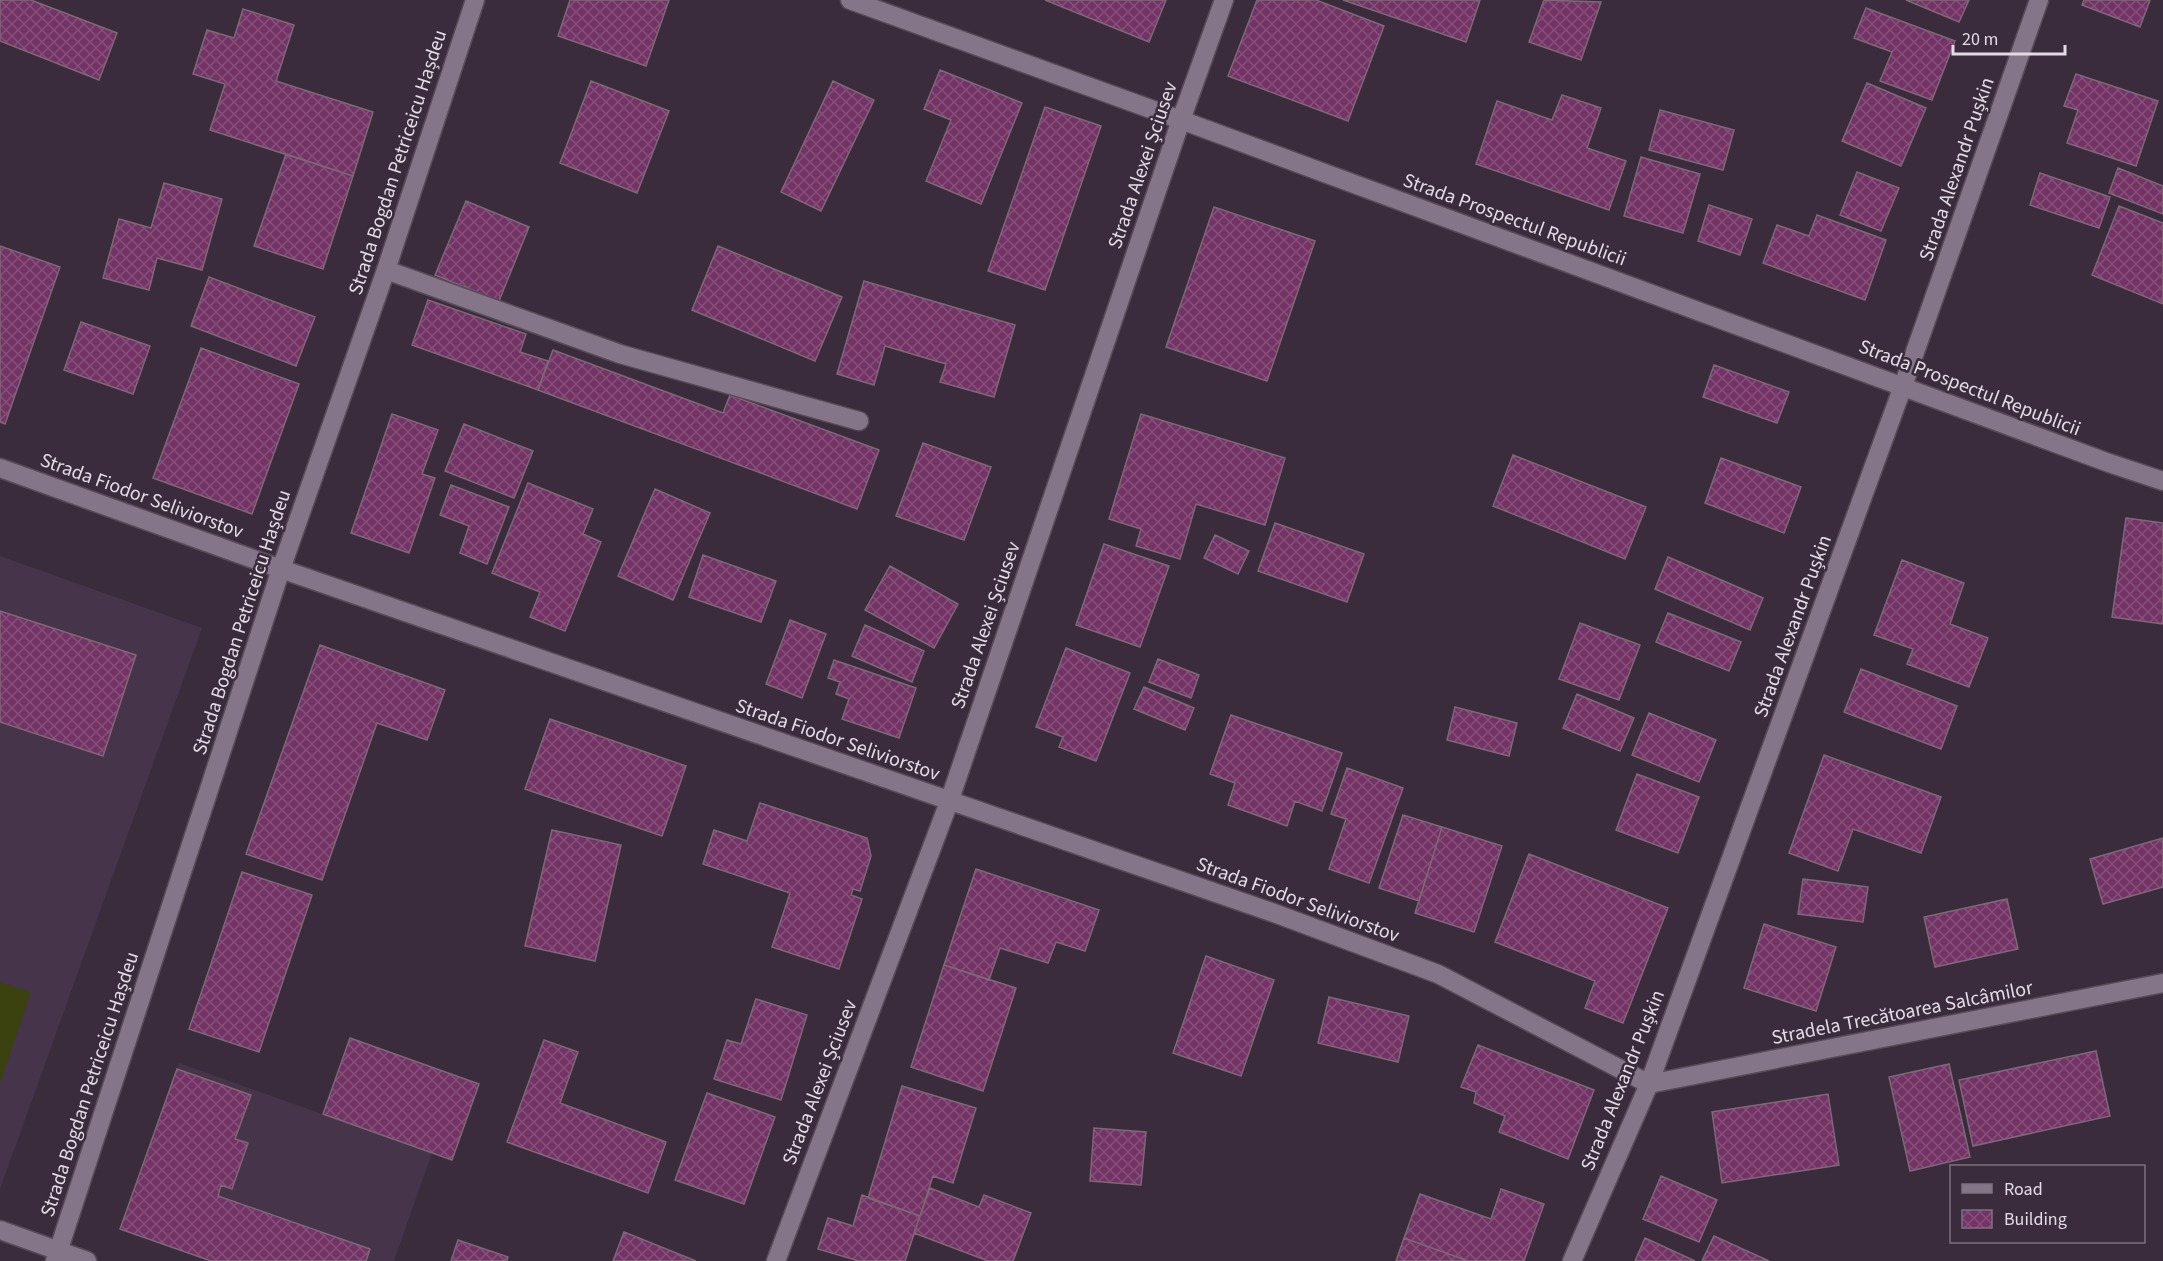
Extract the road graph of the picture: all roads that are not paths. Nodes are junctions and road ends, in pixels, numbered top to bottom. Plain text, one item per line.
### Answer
1 (475, 0) edge
2 (850, 0) edge
3 (1224, 0) edge
4 (2039, 0) edge
5 (1181, 120) junction
6 (386, 270) junction
7 (1904, 386) junction
8 (859, 421) dead end
9 (0, 468) edge
10 (2163, 481) edge
11 (281, 569) junction
12 (949, 802) junction
13 (2163, 983) edge
14 (1649, 1084) junction
15 (0, 1230) edge
16 (57, 1256) edge
17 (87, 1261) edge
18 (776, 1261) edge
19 (1572, 1261) edge

1 - 6 street, Strada Bogdan Petriceicu Hașdeu
2 - 5 street, Strada Prospectul Republicii
3 - 5 street, Strada Alexei Șciusev
4 - 7 street, Strada Alexandr Pușkin
5 - 7 street, Strada Prospectul Republicii
5 - 12 street, Strada Alexei Șciusev
6 - 8 street
6 - 11 street, Strada Bogdan Petriceicu Hașdeu
7 - 10 street, Strada Prospectul Republicii
7 - 14 street, Strada Alexandr Pușkin
9 - 11 street, Strada Fiodor Seliviorstov
11 - 12 street, Strada Fiodor Seliviorstov
11 - 16 street, Strada Bogdan Petriceicu Hașdeu
12 - 14 street, Strada Fiodor Seliviorstov
12 - 18 street, Strada Alexei Șciusev
13 - 14 street, Stradela Trecătoarea Salcâmilor
14 - 19 street, Strada Alexandr Pușkin
15 - 16 street
16 - 17 street

